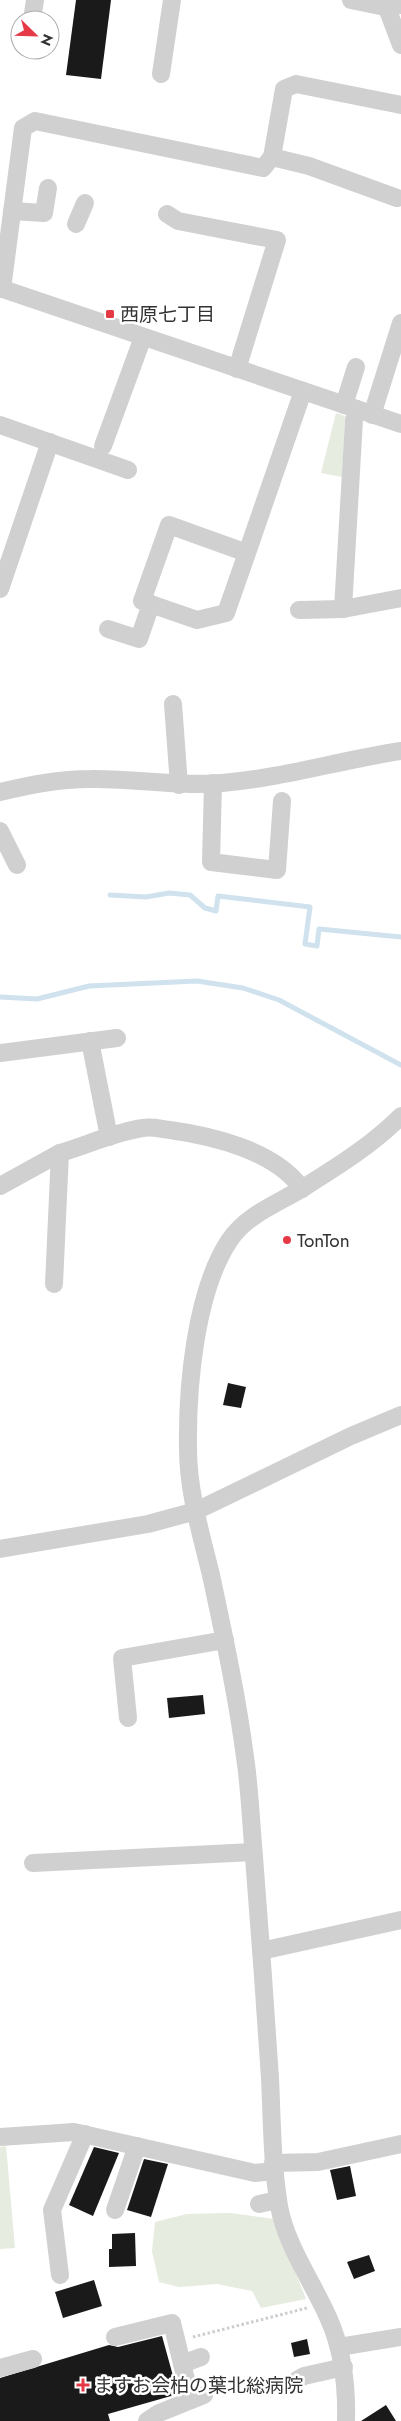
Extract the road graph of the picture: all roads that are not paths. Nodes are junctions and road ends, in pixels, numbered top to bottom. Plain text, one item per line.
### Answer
1 (172, 0) edge
2 (350, 0) edge
3 (390, 3) edge
4 (401, 45) edge
5 (160, 74) dead end
6 (401, 105) edge
7 (272, 157) junction
8 (48, 188) dead end
9 (397, 198) dead end
10 (85, 203) dead end
11 (12, 211) junction
12 (167, 214) dead end
13 (76, 224) dead end
14 (1, 288) edge
15 (401, 323) edge
16 (143, 337) junction
17 (356, 367) dead end
18 (237, 369) junction
19 (303, 391) junction
20 (358, 410) junction
21 (401, 424) edge
22 (0, 425) edge
23 (50, 442) junction
24 (103, 446) dead end
25 (128, 470) dead end
26 (246, 553) junction
27 (0, 589) edge
28 (401, 598) edge
29 (151, 604) junction
30 (343, 609) junction
31 (299, 610) dead end
32 (108, 629) dead end
33 (173, 704) dead end
34 (401, 751) edge
35 (213, 784) junction
36 (178, 785) junction
37 (0, 792) edge
38 (282, 801) dead end
39 (0, 831) edge
40 (17, 866) dead end
41 (116, 1038) dead end
42 (90, 1041) junction
43 (0, 1053) edge
44 (401, 1116) edge
45 (109, 1137) junction
46 (60, 1153) junction
47 (0, 1186) edge
48 (302, 1189) junction
49 (54, 1284) dead end
50 (401, 1415) edge
51 (196, 1510) junction
52 (0, 1549) edge
53 (225, 1640) junction
54 (128, 1718) dead end
55 (253, 1852) junction
56 (33, 1863) dead end
57 (401, 1920) edge
58 (261, 1951) junction
59 (85, 2134) junction
60 (0, 2137) edge
61 (401, 2144) edge
62 (137, 2146) junction
63 (274, 2167) junction
64 (278, 2200) junction
65 (260, 2204) dead end
66 (115, 2210) dead end
67 (60, 2275) dead end
68 (116, 2337) dead end
69 (401, 2337) edge
70 (339, 2348) junction
71 (201, 2357) dead end
72 (33, 2359) dead end
73 (182, 2364) junction
74 (344, 2367) junction
75 (0, 2368) edge
76 (297, 2380) dead end
77 (147, 2421) edge
78 (346, 2421) edge

1 - 5 street
2 - 3 street
3 - 4 street
6 - 7 street
7 - 9 street
7 - 11 street
8 - 11 street
10 - 13 street
11 - 14 street
12 - 18 street
14 - 16 street
15 - 20 street
16 - 18 street
16 - 24 street
17 - 20 street
18 - 19 street
19 - 20 street
19 - 26 street
20 - 21 street
20 - 30 street
22 - 23 street
23 - 25 street
23 - 27 street
26 - 29 street
26 - 29 street
28 - 30 street
29 - 32 street
30 - 31 street
33 - 36 street
34 - 35 street
35 - 36 street
35 - 38 street
36 - 37 street
39 - 40 street
41 - 42 street
42 - 43 street
42 - 45 street
44 - 48 street
45 - 46 street
45 - 48 street
46 - 47 street
46 - 49 street
48 - 51 street
50 - 51 street
51 - 52 street
51 - 53 street
53 - 54 street
53 - 55 street
55 - 56 street
55 - 58 street
57 - 58 street
58 - 63 street
59 - 60 street
59 - 62 street
59 - 67 street
61 - 63 street
62 - 63 street
62 - 66 street
63 - 64 street
64 - 65 street
64 - 70 street
68 - 73 street
69 - 70 street
70 - 74 street
71 - 73 street
72 - 75 street
73 - 77 street
74 - 76 street
74 - 78 street

